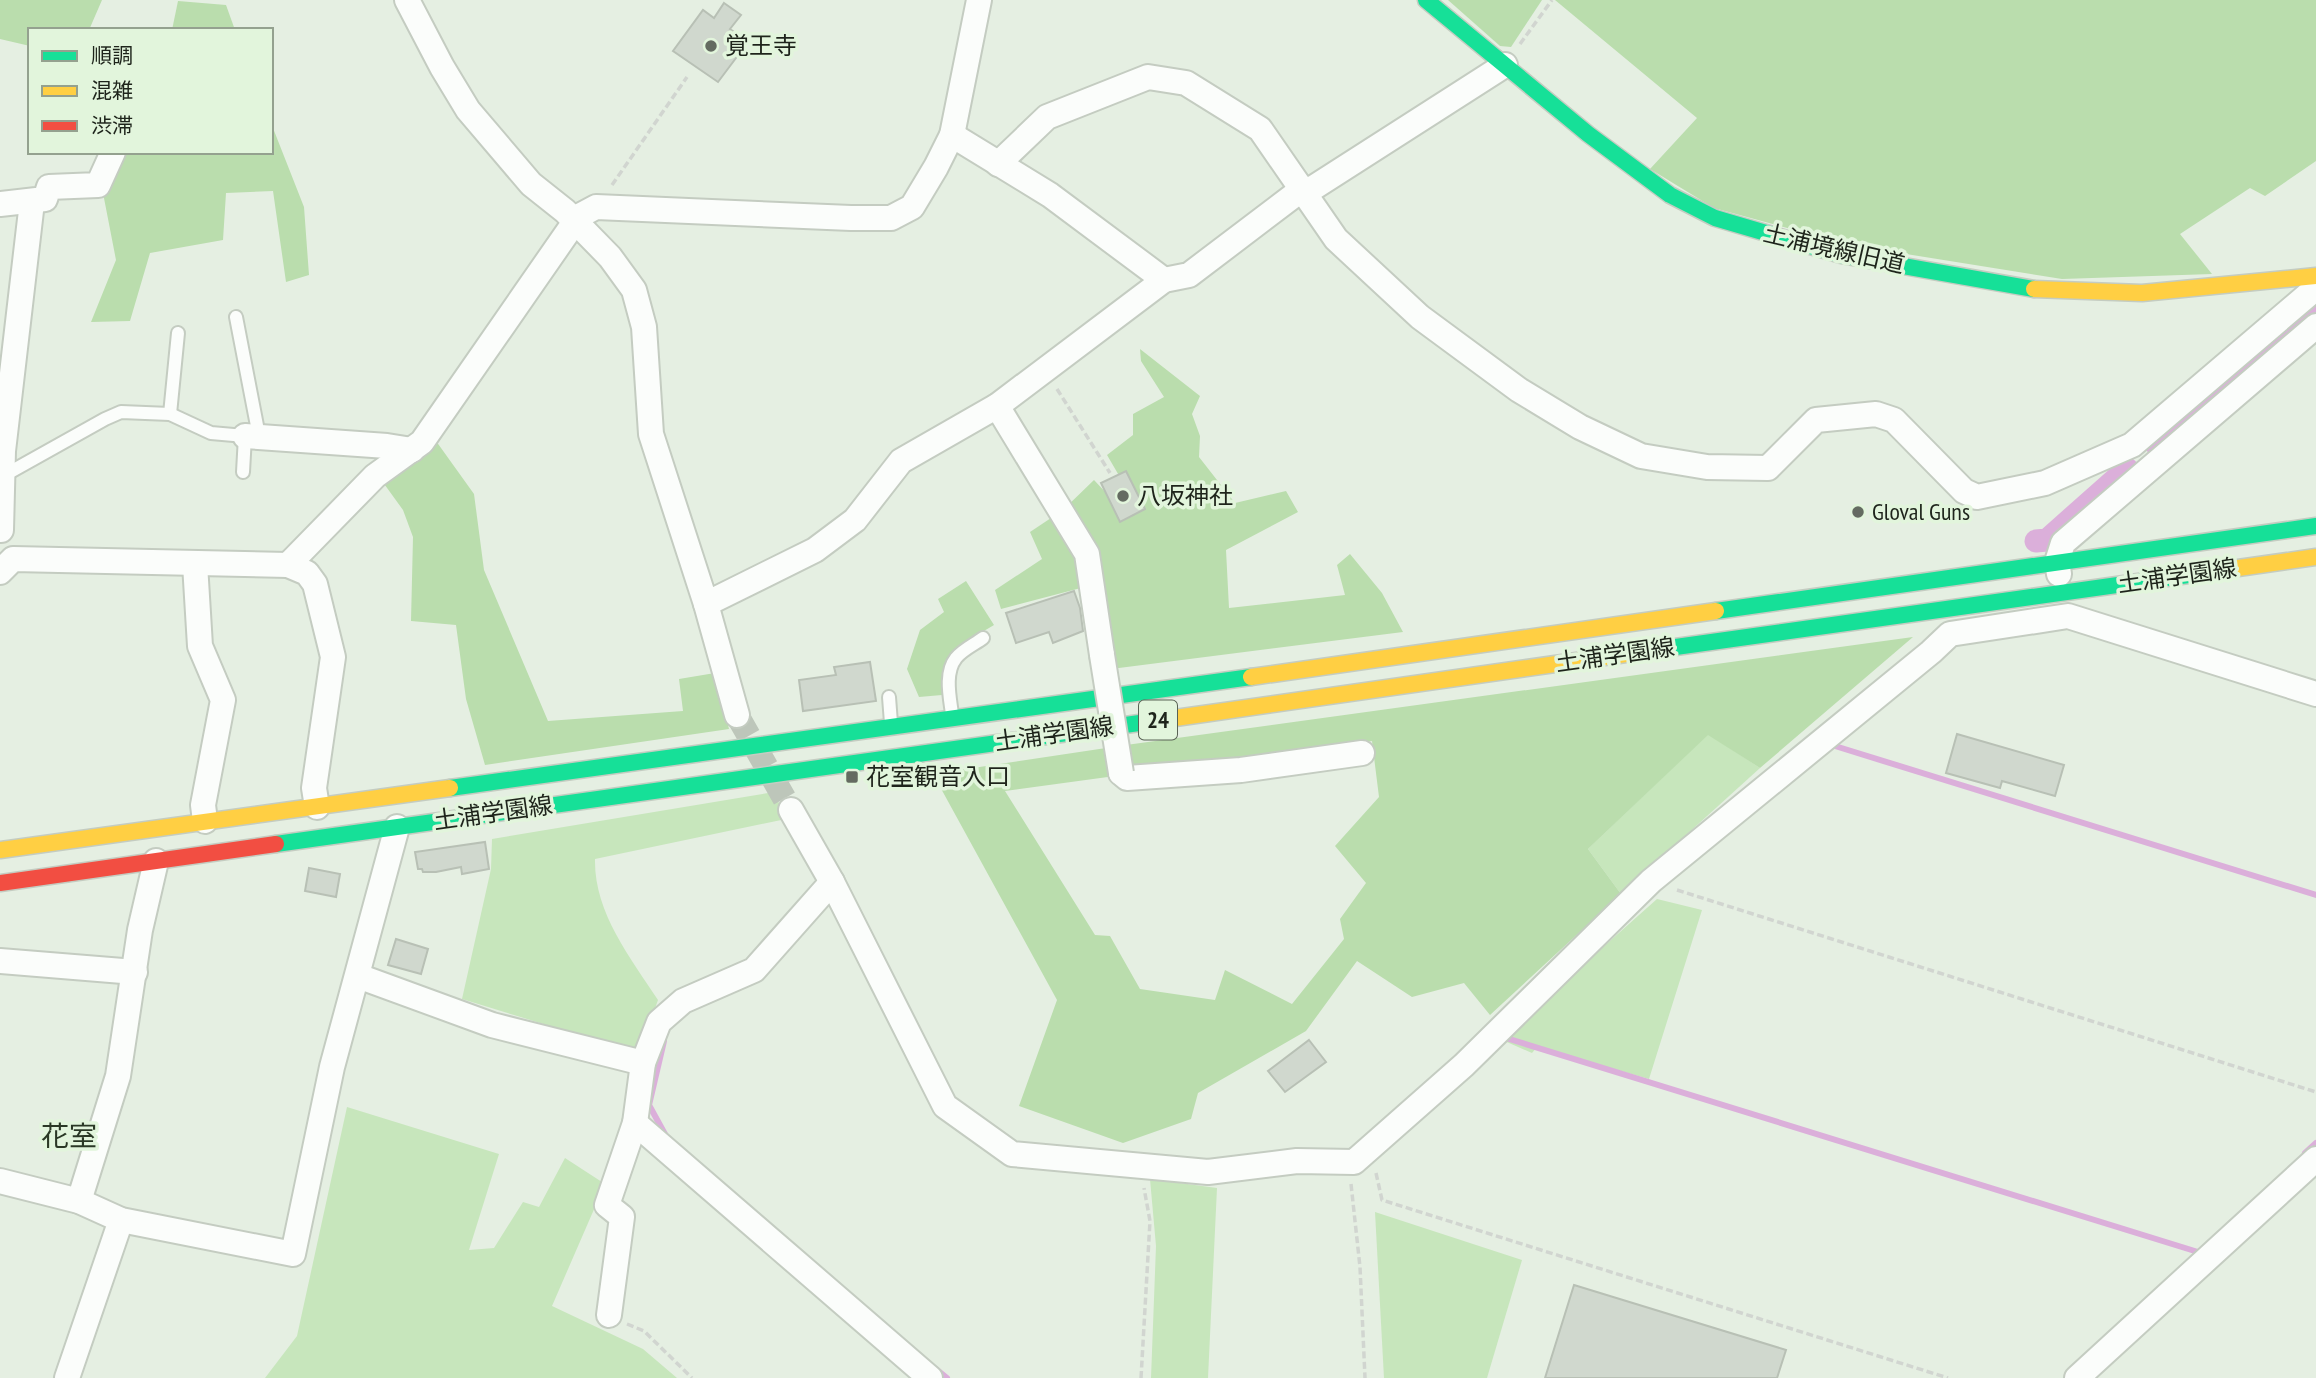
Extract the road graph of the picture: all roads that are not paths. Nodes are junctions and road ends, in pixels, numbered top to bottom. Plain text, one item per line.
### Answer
1 (407, 0) edge
2 (979, 0) edge
3 (1426, 0) edge
4 (1504, 65) junction
5 (952, 135) junction
6 (112, 154) edge
7 (998, 164) junction
8 (1301, 190) junction
9 (32, 202) junction
10 (0, 204) edge
11 (574, 223) junction
12 (2316, 276) edge
13 (1164, 280) junction
14 (2316, 288) edge
15 (236, 317) dead end
16 (2316, 326) edge
17 (178, 333) dead end
18 (997, 405) junction
19 (170, 414) junction
20 (252, 436) junction
21 (2132, 444) junction
22 (412, 450) junction
23 (2151, 468) junction
24 (243, 472) dead end
25 (2, 477) junction
26 (2316, 526) edge
27 (0, 530) edge
28 (2316, 557) edge
29 (2057, 562) junction
30 (195, 564) junction
31 (288, 565) junction
32 (6, 566) edge
33 (1950, 577) junction
34 (2062, 592) junction
35 (706, 604) junction
36 (1954, 607) junction
37 (2068, 616) junction
38 (1950, 634) junction
39 (983, 638) dead end
40 (2316, 694) edge
41 (889, 697) dead end
42 (737, 715) tunnel mouth
43 (953, 718) junction
44 (891, 726) junction
45 (1362, 753) dead end
46 (896, 757) junction
47 (317, 807) junction
48 (791, 810) tunnel mouth
49 (205, 821) junction
50 (397, 827) junction
51 (0, 850) edge
52 (156, 861) junction
53 (832, 882) junction
54 (0, 884) edge
55 (0, 961) edge
56 (135, 972) junction
57 (358, 976) junction
58 (643, 1063) junction
59 (635, 1124) junction
60 (2316, 1159) edge
61 (0, 1181) edge
62 (79, 1201) junction
63 (121, 1220) junction
64 (609, 1315) road end
65 (67, 1378) edge
66 (930, 1378) edge
67 (2077, 1378) edge

1 - 11 street
2 - 5 street
3 - 4 main road, 土浦境線旧道
4 - 8 street
4 - 12 main road, 土浦境線旧道
5 - 7 street
5 - 11 street
6 - 9 street
7 - 8 street
7 - 13 street
8 - 13 street
8 - 21 street
9 - 10 street
9 - 25 street
11 - 22 street
11 - 35 street
13 - 18 street
14 - 21 street
15 - 20 lane
16 - 23 street
17 - 19 lane
18 - 35 street
18 - 45 street, bridge
19 - 20 lane
19 - 25 lane
20 - 22 street
20 - 24 lane
21 - 23 street
22 - 31 street
23 - 29 street
25 - 27 street
26 - 29 main road, 土浦学園線 / 24
27 - 32 street
28 - 34 main road, 土浦学園線 / 24
29 - 33 main road, 土浦学園線 / 24
29 - 34 street
30 - 31 street
30 - 32 street
30 - 49 street
31 - 47 street
33 - 36 street
33 - 43 main road, 土浦学園線 / 24
34 - 36 main road, 土浦学園線 / 24
34 - 37 street
35 - 42 street
36 - 38 street
36 - 46 main road, 土浦学園線 / 24
37 - 38 street
37 - 40 street
38 - 53 street
39 - 43 lane
41 - 44 lane
43 - 44 main road, 土浦学園線 / 24
44 - 46 street
44 - 47 main road, 土浦学園線 / 24
46 - 50 main road, 土浦学園線 / 24
47 - 49 main road, 土浦学園線 / 24
48 - 53 street
49 - 51 main road, 土浦学園線 / 24
50 - 52 main road, 土浦学園線 / 24
50 - 57 street
52 - 54 main road, 土浦学園線 / 24
52 - 56 street
53 - 58 street
55 - 56 street
56 - 62 street
57 - 58 street
57 - 63 street
58 - 59 street
59 - 64 street
59 - 66 street
60 - 67 street
61 - 62 street
62 - 63 street
63 - 65 street

